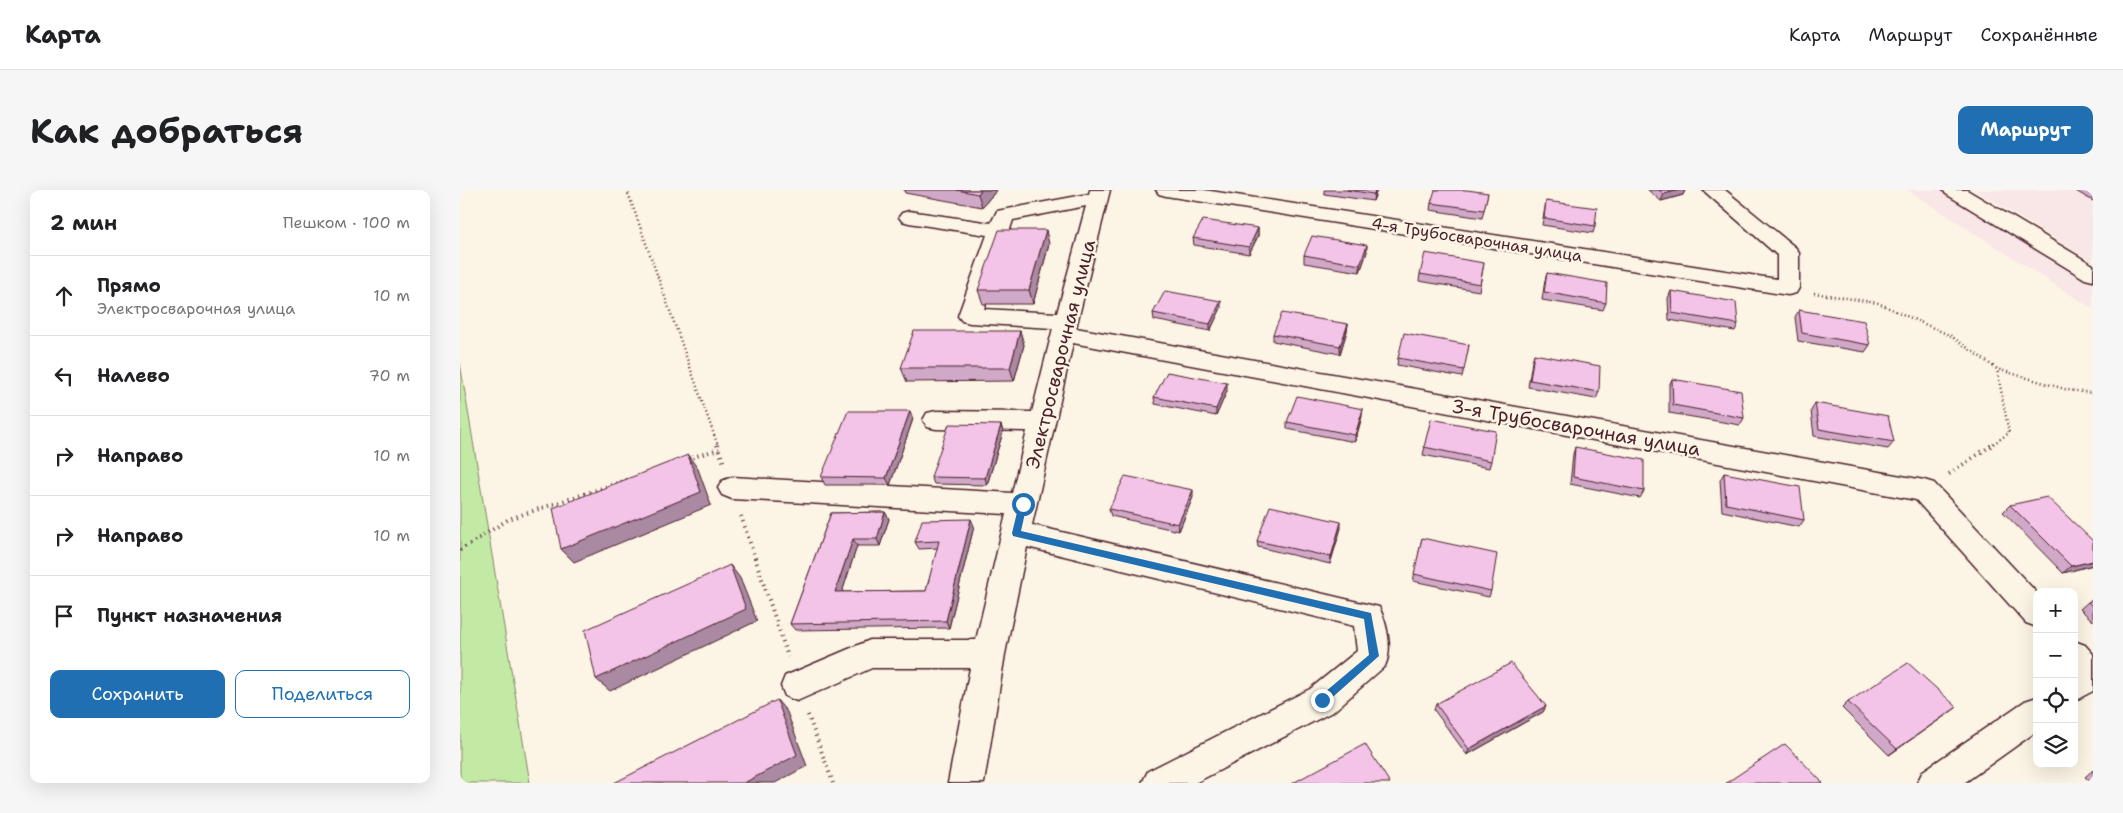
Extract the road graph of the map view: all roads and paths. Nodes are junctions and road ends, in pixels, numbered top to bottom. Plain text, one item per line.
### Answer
1 (1166, 190) edge
2 (1714, 190) edge
3 (1953, 190) edge
4 (1099, 194) edge
5 (909, 217) dead end
6 (999, 230) junction
7 (2093, 274) edge
8 (1788, 288) junction
9 (1065, 327) junction
10 (1997, 369) junction
11 (2093, 393) edge
12 (936, 420) dead end
13 (1043, 422) junction
14 (719, 449) dead end
15 (682, 461) edge
16 (637, 476) edge
17 (732, 488) dead end
18 (1924, 491) junction
19 (1020, 519) junction
20 (460, 550) edge
21 (2033, 610) edge
22 (989, 654) junction
23 (797, 686) dead end
24 (2033, 715) edge
25 (966, 783) edge
26 (1160, 783) edge
27 (1935, 783) edge

1 - 8 street, 4-я Трубосварочная улица
2 - 8 street
3 - 7 street
4 - 6 street
4 - 9 street, Электросварочная улица
5 - 6 street
6 - 9 street, 3-я Трубосварочная улица
8 - 10 path
9 - 13 street, Электросварочная улица
9 - 18 street, 3-я Трубосварочная улица
10 - 11 path
10 - 18 path
12 - 13 street
13 - 19 street, Электросварочная улица
14 - 15 path
16 - 20 path
17 - 19 street
18 - 21 street
19 - 22 street, Электросварочная улица
19 - 26 street
22 - 23 street
22 - 25 street, Электросварочная улица
24 - 27 street

